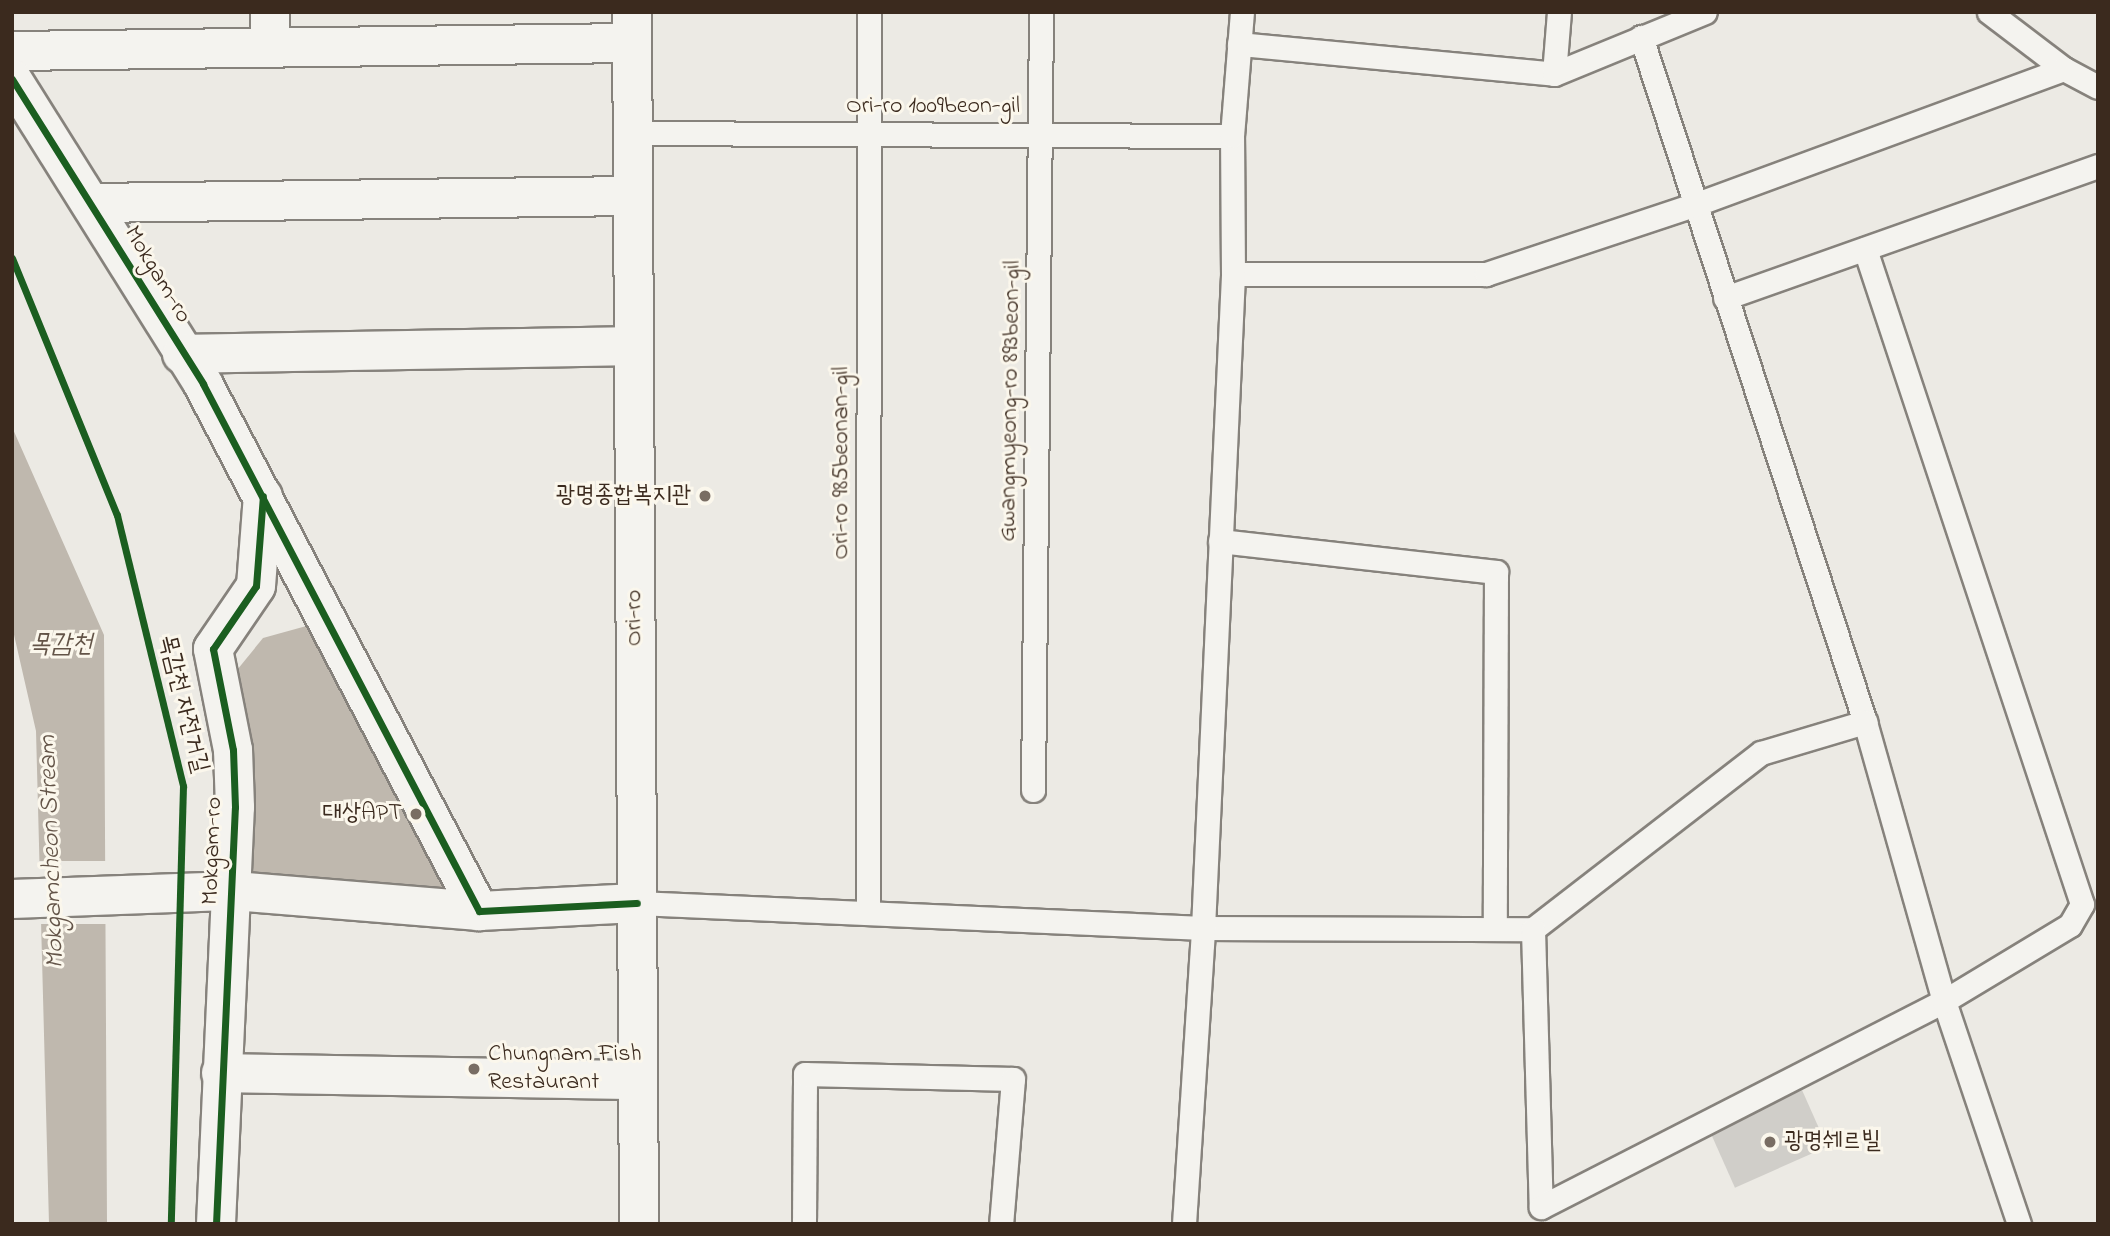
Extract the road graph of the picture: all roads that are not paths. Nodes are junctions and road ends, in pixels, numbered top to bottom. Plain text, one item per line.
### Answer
1 (869, 12) edge
2 (1041, 12) edge
3 (1242, 12) edge
4 (1559, 12) edge
5 (1705, 12) edge
6 (1989, 12) edge
7 (632, 28) edge
8 (270, 30) edge
9 (1641, 37) junction
10 (1239, 44) junction
11 (12, 51) edge
12 (2064, 69) junction
13 (1554, 74) junction
14 (12, 79) edge
15 (2098, 87) edge
16 (633, 133) junction
17 (869, 133) junction
18 (1041, 133) junction
19 (1233, 136) junction
20 (2098, 166) edge
21 (633, 196) junction
22 (91, 202) junction
23 (1693, 205) junction
24 (1865, 249) junction
25 (1233, 274) junction
26 (1725, 298) junction
27 (634, 346) junction
28 (182, 354) junction
29 (263, 495) junction
30 (1220, 541) junction
31 (1865, 722) junction
32 (1033, 790) dead end
33 (220, 892) junction
34 (12, 899) edge
35 (637, 903) junction
36 (479, 911) junction
37 (868, 913) junction
38 (1203, 928) junction
39 (1495, 929) junction
40 (1533, 929) junction
41 (1944, 1002) junction
42 (221, 1073) junction
43 (638, 1080) junction
44 (1538, 1215) edge
45 (216, 1224) edge
46 (639, 1224) edge
47 (804, 1224) edge
48 (1001, 1224) edge
49 (1184, 1224) edge
50 (2019, 1224) edge

1 - 17 lane, Ori-ro 985beonan-gil
2 - 18 lane, Gwangmyeong-ro 893beon-gil
3 - 10 lane
4 - 13 lane
5 - 9 lane
6 - 12 lane
7 - 8 street
7 - 16 street, Ori-ro
8 - 11 street
9 - 13 lane
9 - 23 lane
10 - 13 lane
10 - 19 lane
12 - 15 lane
12 - 23 lane
14 - 22 street, Mokgam-ro
16 - 17 lane, Ori-ro 1009beon-gil
16 - 21 street, Ori-ro
17 - 18 lane, Ori-ro 1009beon-gil
17 - 37 lane, Ori-ro 985beonan-gil
18 - 19 lane, Ori-ro 1009beon-gil
18 - 32 lane, Gwangmyeong-ro 893beon-gil
19 - 25 lane
20 - 24 lane
21 - 22 street
21 - 27 street, Ori-ro
22 - 28 street, Mokgam-ro
23 - 25 lane
23 - 26 lane
24 - 26 lane
24 - 41 lane
25 - 30 lane
26 - 31 lane
27 - 28 street
27 - 35 street, Ori-ro
28 - 29 street, Mokgam-ro
29 - 33 street, Mokgam-ro
29 - 36 street, Mokgam-ro
30 - 38 lane
30 - 39 lane
31 - 40 lane
31 - 41 lane
33 - 34 street
33 - 36 street
33 - 42 street, Mokgam-ro
35 - 36 street
35 - 37 lane
35 - 43 street, Ori-ro
37 - 38 lane
38 - 39 lane
38 - 49 lane
39 - 40 lane
40 - 44 lane
41 - 44 lane
41 - 50 lane
42 - 43 street
42 - 45 street, Mokgam-ro
43 - 46 street, Ori-ro
47 - 48 lane

